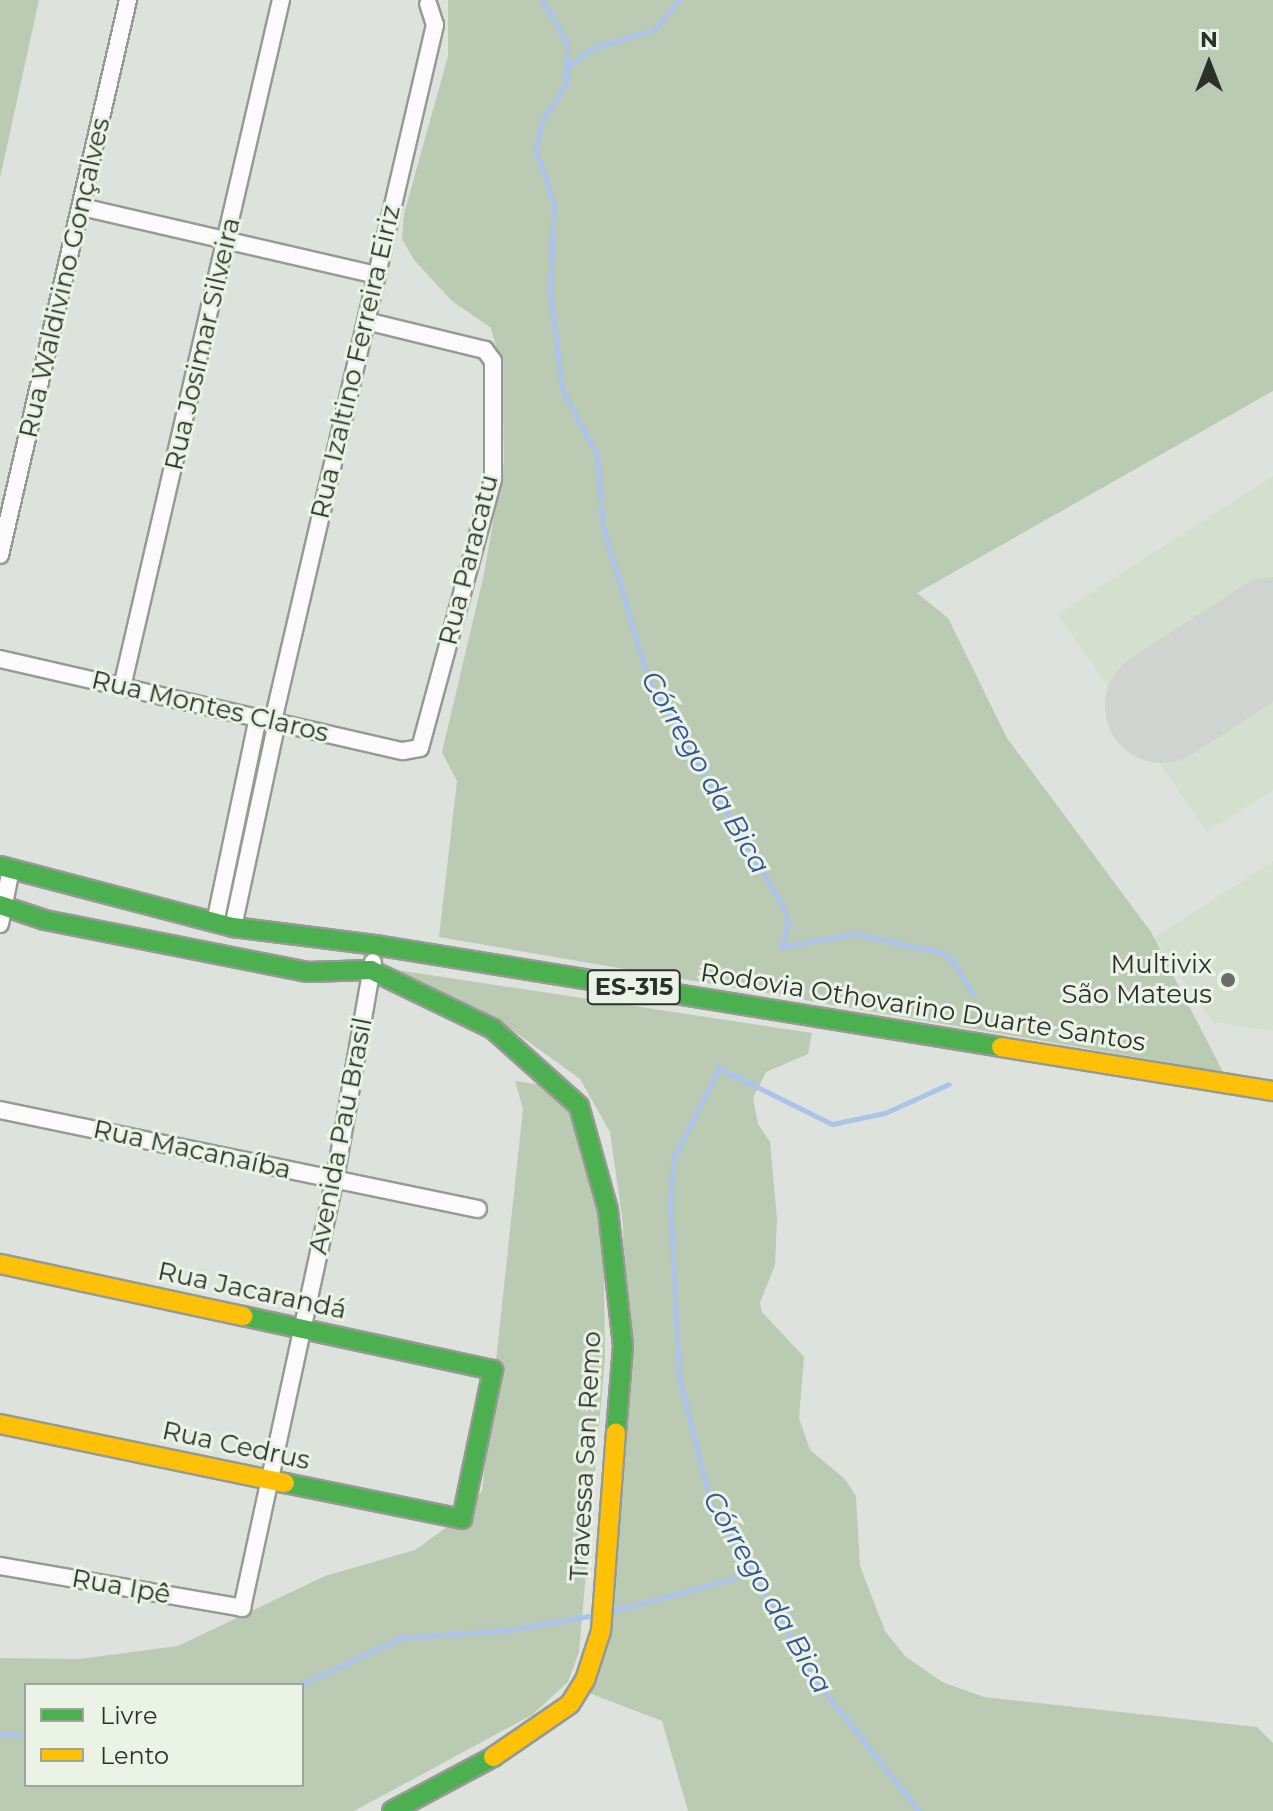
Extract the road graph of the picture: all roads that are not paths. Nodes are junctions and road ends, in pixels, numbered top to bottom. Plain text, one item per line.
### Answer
1 (128, 0) edge
2 (281, 0) edge
3 (428, 4) dead end
4 (82, 207) junction
5 (227, 242) junction
6 (376, 275) junction
7 (366, 321) junction
8 (0, 555) edge
9 (0, 659) edge
10 (122, 687) junction
11 (269, 720) junction
12 (420, 748) joint
13 (6, 868) edge
14 (1, 912) edge
15 (224, 925) junction
16 (375, 945) junction
17 (371, 970) junction
18 (1273, 1091) edge
19 (0, 1110) edge
20 (335, 1179) junction
21 (478, 1209) dead end
22 (0, 1264) edge
23 (303, 1328) junction
24 (0, 1424) edge
25 (271, 1480) junction
26 (462, 1519) joint
27 (0, 1566) edge
28 (242, 1608) joint
29 (392, 1811) edge

1 - 4 street, Rua Waldivino Gonçalves
2 - 5 street, Rua Josimar Silveira
3 - 6 street, Rua Izaltino Ferreira Eiriz
4 - 5 street
4 - 8 street, Rua Waldivino Gonçalves
5 - 6 street
5 - 10 street, Rua Josimar Silveira
6 - 7 street, Rua Izaltino Ferreira Eiriz
7 - 11 street, Rua Izaltino Ferreira Eiriz
7 - 12 street, Rua Paracatu
9 - 10 street, Rua Montes Claros
10 - 11 street, Rua Montes Claros
11 - 12 street, Rua Montes Claros
11 - 15 street, Rua Izaltino Ferreira Eiriz
13 - 14 street
13 - 15 street, Rodovia Othovarino Duarte Santos / ES-315
14 - 17 street
15 - 16 street, Rodovia Othovarino Duarte Santos / ES-315
16 - 17 street, Avenida Pau Brasil
16 - 18 street, Rodovia Othovarino Duarte Santos / ES-315
17 - 20 street, Avenida Pau Brasil
17 - 29 street, Travessa San Remo
19 - 20 street, Rua Macanaíba
20 - 21 street, Rua Macanaíba
20 - 23 street, Avenida Pau Brasil
22 - 23 street, Rua Jacarandá
23 - 25 street, Avenida Pau Brasil
23 - 26 street, Rua Jacarandá
24 - 25 street, Rua Cedrus
25 - 26 street, Rua Cedrus
25 - 28 street, Avenida Pau Brasil
27 - 28 street, Rua Ipê

